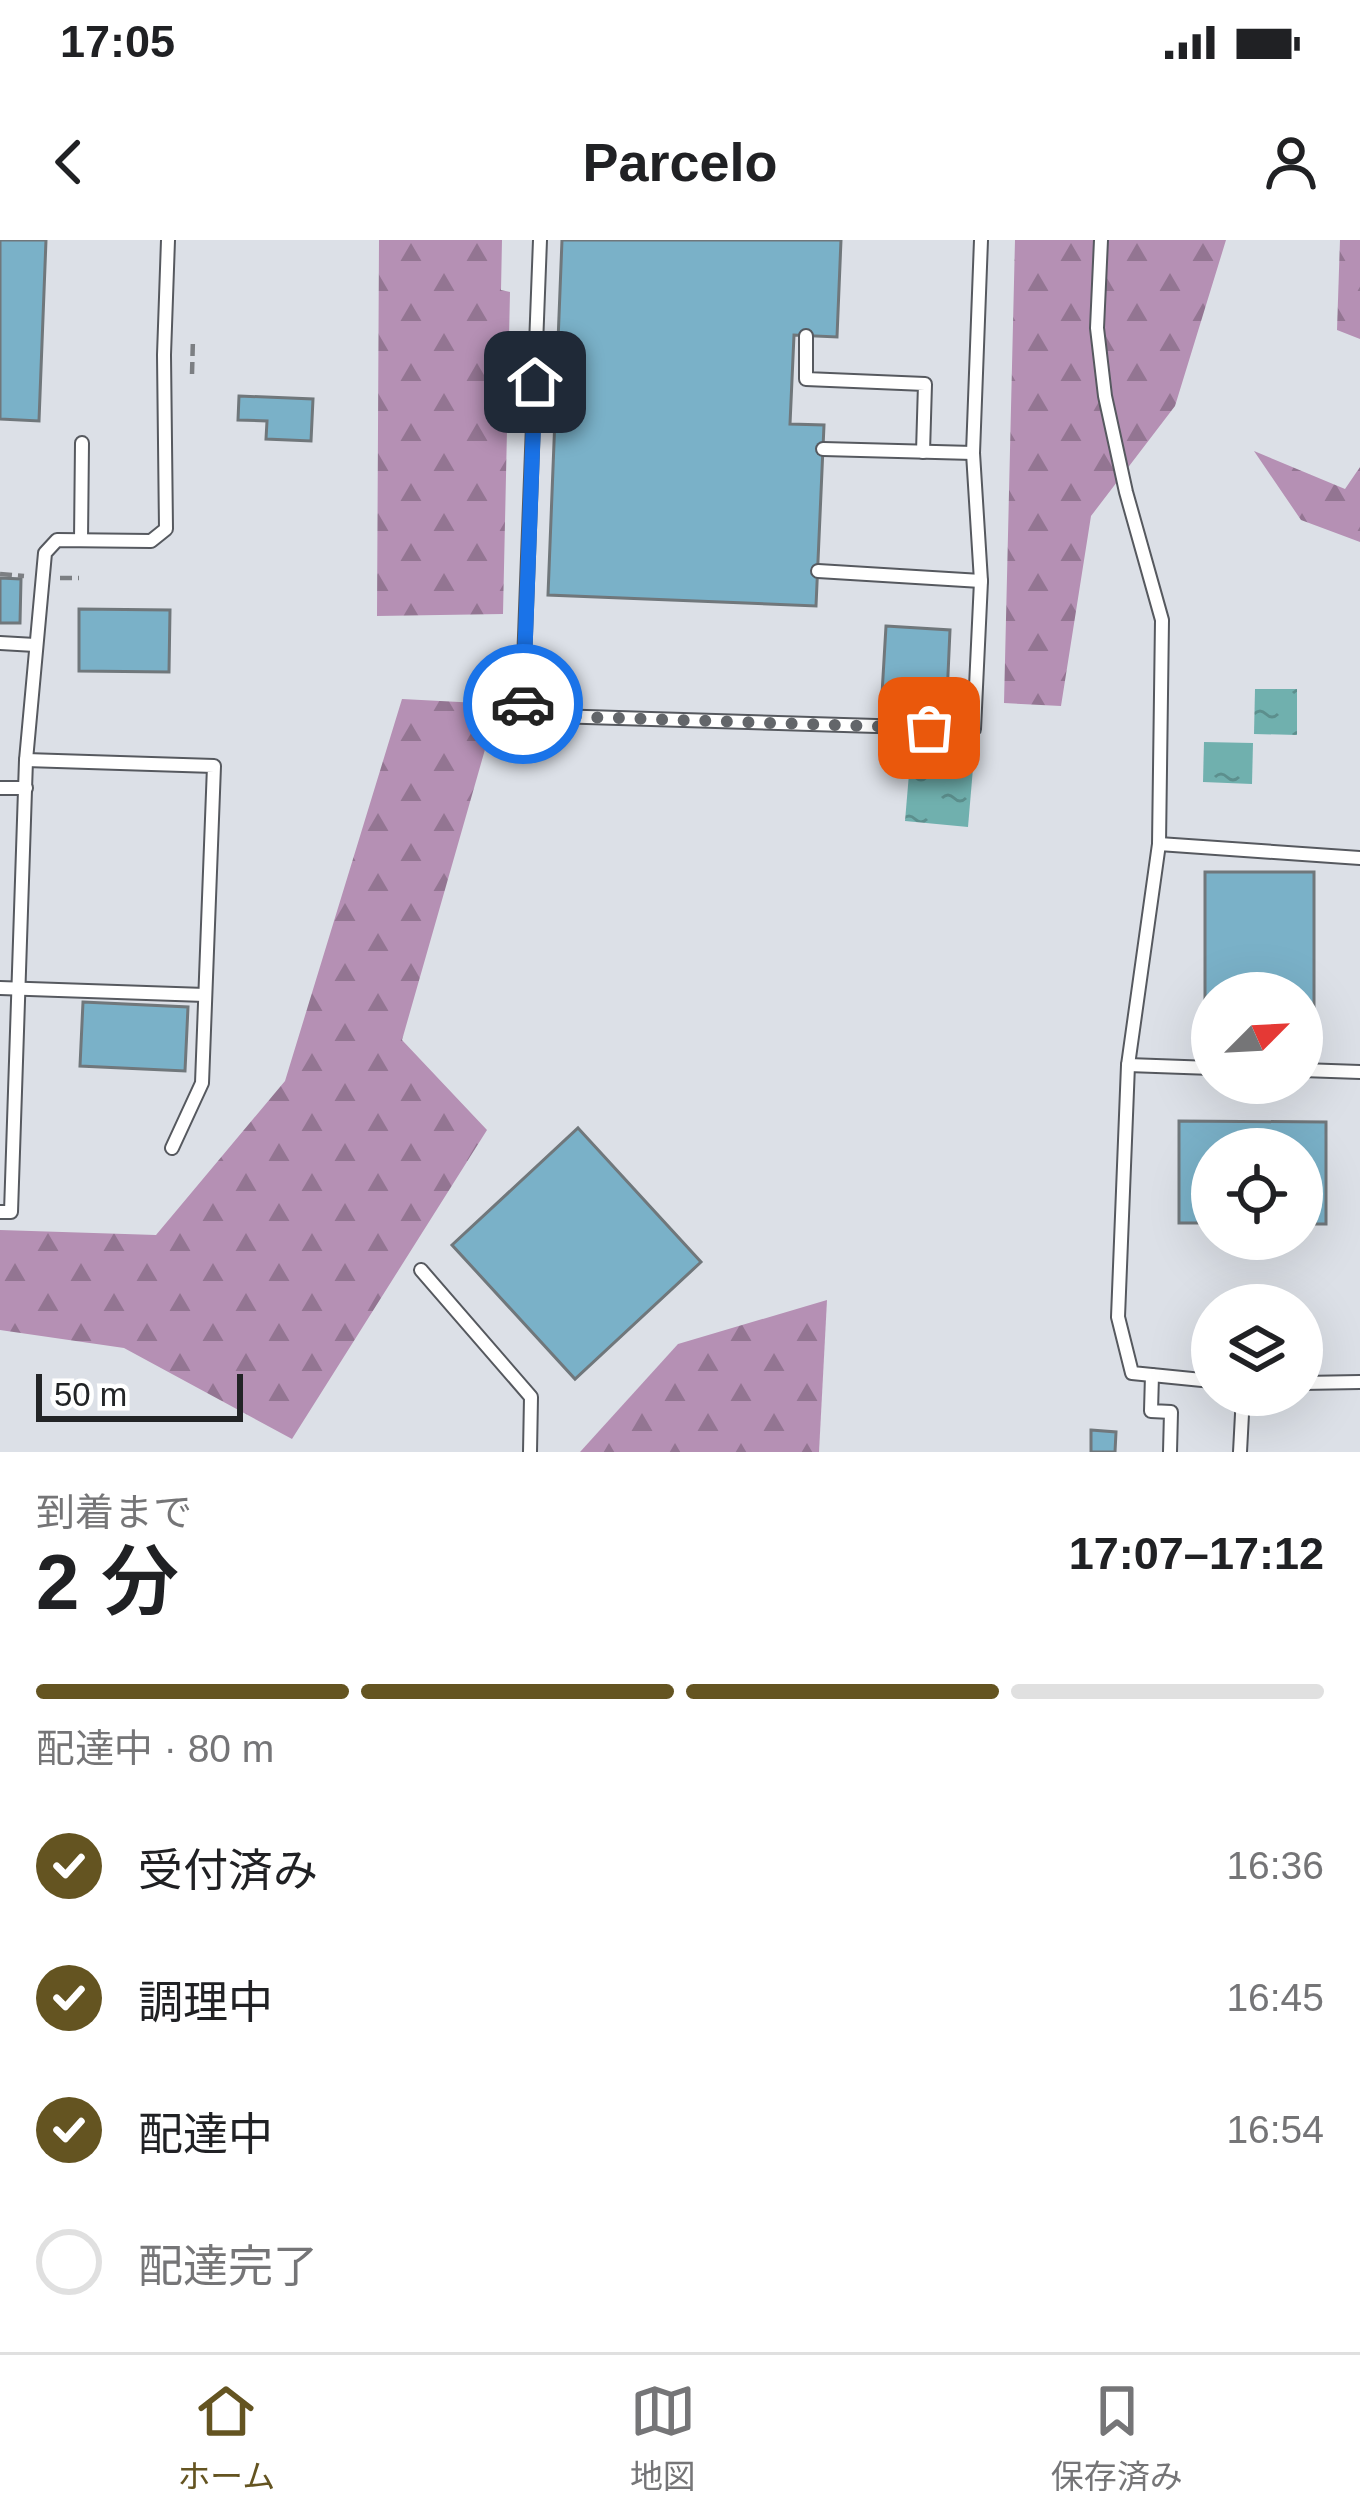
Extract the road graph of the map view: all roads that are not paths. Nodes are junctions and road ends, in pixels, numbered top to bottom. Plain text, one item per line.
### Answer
1 (168, 240) edge
2 (540, 240) edge
3 (981, 240) edge
4 (1101, 240) edge
5 (806, 336) dead end
6 (82, 443) dead end
7 (823, 449) dead end
8 (922, 452) junction
9 (973, 453) junction
10 (81, 540) junction
11 (818, 572) dead end
12 (981, 581) junction
13 (0, 644) edge
14 (35, 646) junction
15 (26, 760) junction
16 (0, 788) edge
17 (26, 788) junction
18 (1159, 844) junction
19 (1360, 858) edge
20 (0, 988) edge
21 (21, 989) junction
22 (206, 995) junction
23 (1128, 1065) junction
24 (1191, 1067) edge
25 (1323, 1071) edge
26 (1360, 1072) edge
27 (172, 1148) dead end
28 (0, 1212) edge
29 (421, 1270) dead end
30 (1152, 1376) junction
31 (1191, 1380) edge
32 (1360, 1382) edge
33 (1323, 1383) edge
34 (1242, 1416) edge
35 (530, 1452) edge
36 (1170, 1452) edge
37 (1240, 1452) edge

1 - 10 lane
2 - 12 lane
3 - 9 lane
4 - 18 lane
5 - 8 lane
6 - 10 lane
7 - 8 lane
8 - 9 lane
9 - 12 lane
10 - 14 lane
11 - 12 lane
13 - 14 lane
14 - 15 lane
15 - 17 lane
15 - 22 lane
16 - 17 lane
17 - 21 lane
18 - 19 lane
18 - 23 lane
20 - 21 lane
21 - 22 lane
21 - 28 lane
22 - 27 lane
23 - 24 lane
23 - 30 lane
25 - 26 lane
29 - 35 lane
30 - 31 lane
30 - 36 lane
32 - 33 lane
34 - 37 lane

